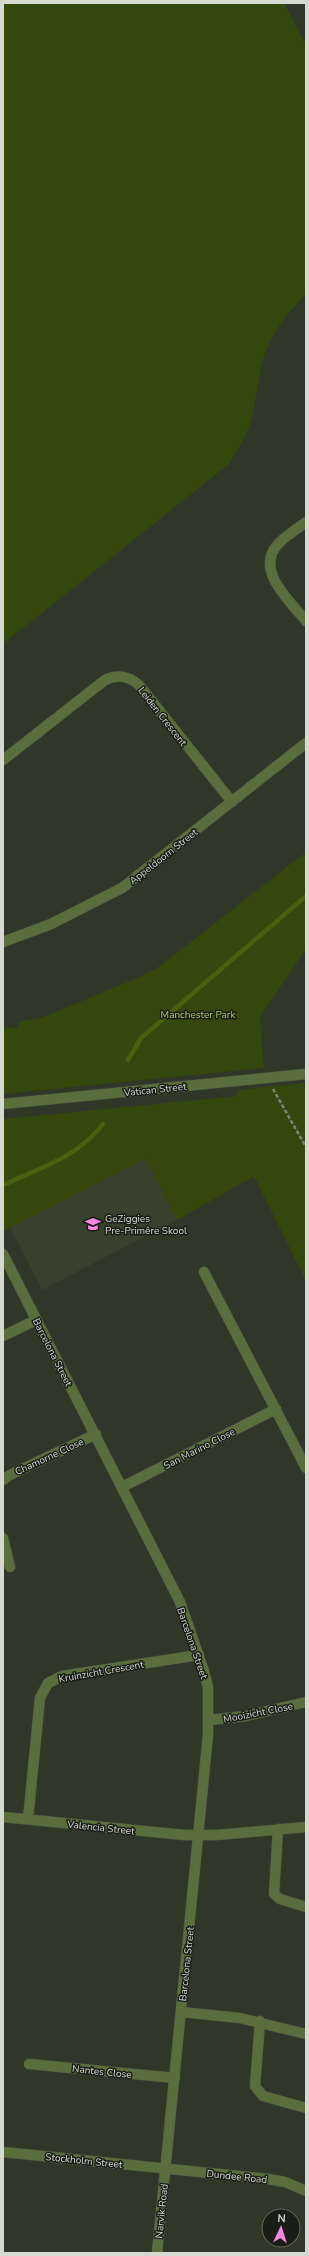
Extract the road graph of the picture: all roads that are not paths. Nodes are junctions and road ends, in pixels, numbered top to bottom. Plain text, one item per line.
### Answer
1 (306, 522) edge
2 (306, 621) edge
3 (306, 743) edge
4 (3, 760) edge
5 (232, 802) junction
6 (3, 942) edge
7 (306, 1074) edge
8 (3, 1104) edge
9 (3, 1254) edge
10 (204, 1272) dead end
11 (36, 1320) junction
12 (3, 1336) edge
13 (276, 1409) junction
14 (96, 1434) junction
15 (306, 1468) edge
16 (3, 1480) edge
17 (122, 1487) junction
18 (3, 1538) edge
19 (10, 1567) dead end
20 (198, 1655) junction
21 (306, 1702) edge
22 (209, 1720) junction
23 (3, 1817) edge
24 (28, 1819) junction
25 (306, 1827) edge
26 (278, 1830) junction
27 (199, 1835) junction
28 (306, 1907) edge
29 (181, 2012) junction
30 (260, 2022) junction
31 (306, 2034) edge
32 (29, 2064) dead end
33 (174, 2078) junction
34 (306, 2108) edge
35 (3, 2152) edge
36 (165, 2169) junction
37 (306, 2191) edge
38 (157, 2253) edge

1 - 2 street
3 - 5 street, Appeldoorn Street
4 - 5 street, Leiden Crescent
5 - 6 street, Appeldoorn Street
7 - 8 street, Vatican Street
9 - 11 street, Barcelona Street
10 - 13 street
11 - 12 street
11 - 14 street, Barcelona Street
13 - 15 street
13 - 17 street, San Marino Close
14 - 16 street, Chamorne Close
14 - 17 street, Barcelona Street
17 - 20 street, Barcelona Street
18 - 19 street
20 - 22 street, Barcelona Street
20 - 24 street, Kruinzicht Crescent
21 - 22 street, Mooizicht Close
22 - 27 street, Barcelona Street
23 - 24 street, Valencia Street
24 - 27 street, Valencia Street
25 - 26 street, Valencia Street
26 - 27 street, Valencia Street
26 - 28 street
27 - 29 street, Barcelona Street
29 - 30 street
29 - 33 street, Barcelona Street
30 - 31 street
30 - 34 street
32 - 33 street, Nantes Close
33 - 36 street, Barcelona Street
35 - 36 street, Stockholm Street
36 - 37 street, Dundee Road
36 - 38 street, Narvik Road

